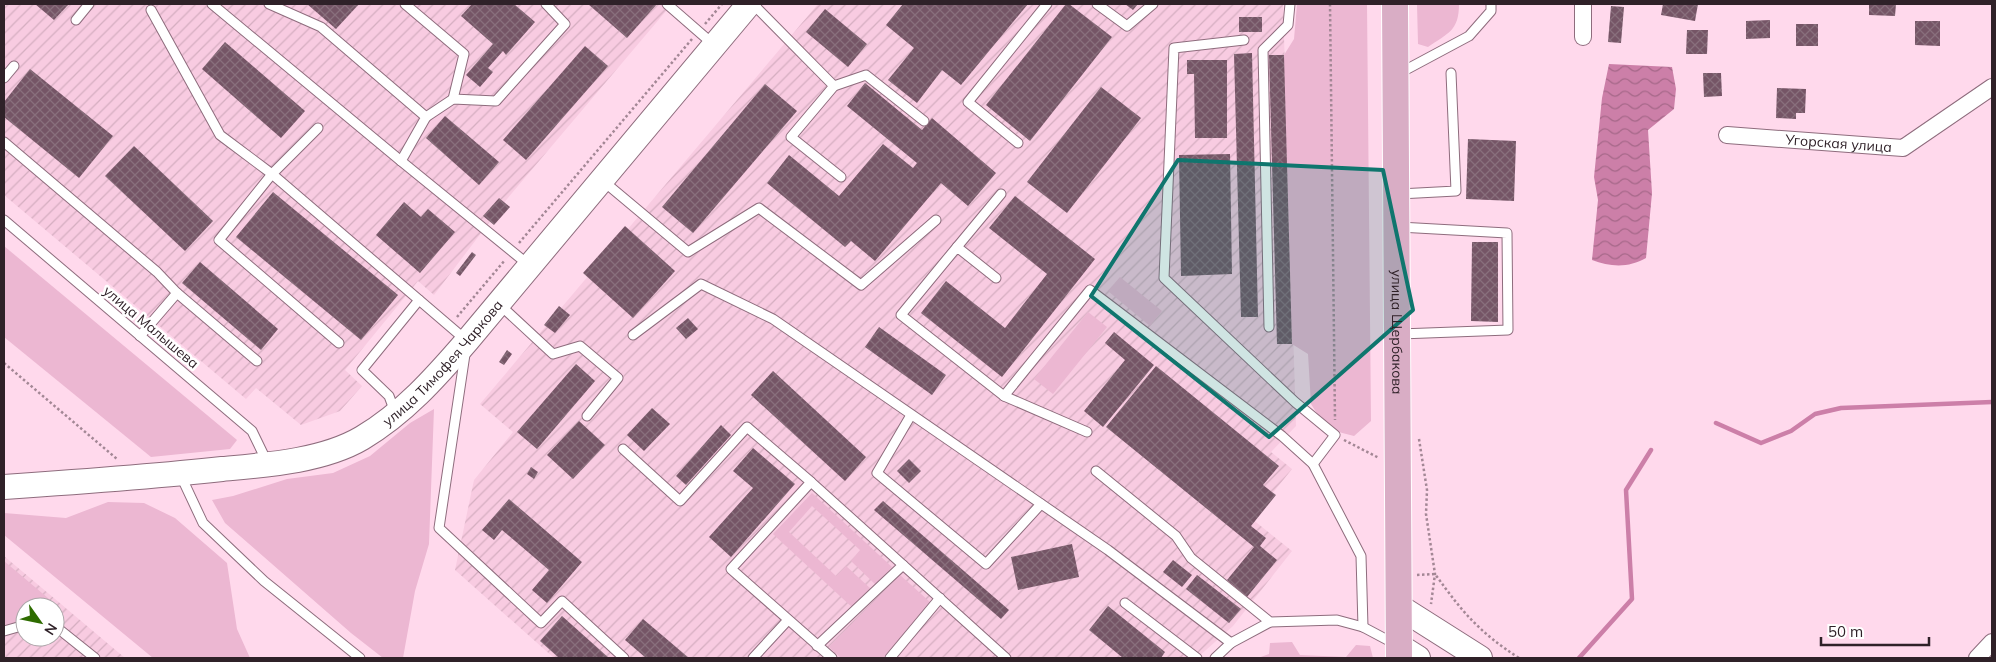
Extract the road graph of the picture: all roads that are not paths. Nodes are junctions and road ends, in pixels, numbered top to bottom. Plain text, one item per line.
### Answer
1 (89, 4) edge
2 (212, 4) edge
3 (269, 4) edge
4 (405, 4) edge
5 (546, 4) edge
6 (667, 4) edge
7 (751, 4) edge
8 (1047, 4) edge
9 (1097, 4) edge
10 (1153, 4) edge
11 (1290, 4) edge
12 (1395, 4) edge
13 (1491, 4) edge
14 (1583, 4) edge
15 (151, 10) dead end
16 (76, 20) dead end
17 (1583, 37) dead end
18 (706, 38) junction
19 (1244, 40) dead end
20 (14, 66) dead end
21 (1451, 73) dead end
22 (1396, 76) junction
23 (4, 78) edge
24 (834, 86) junction
25 (1992, 87) edge
26 (453, 98) junction
27 (426, 118) junction
28 (924, 121) dead end
29 (318, 128) dead end
30 (1727, 135) dead end
31 (4, 142) edge
32 (1018, 143) dead end
33 (401, 161) junction
34 (272, 174) junction
35 (841, 177) dead end
36 (602, 180) junction
37 (1001, 194) dead end
38 (1396, 194) junction
39 (4, 220) edge
40 (936, 220) dead end
41 (1396, 227) junction
42 (957, 247) junction
43 (530, 266) junction
44 (996, 278) dead end
45 (178, 293) junction
46 (419, 300) junction
47 (498, 304) junction
48 (1269, 327) dead end
49 (458, 334) junction
50 (1397, 334) junction
51 (633, 335) dead end
52 (140, 336) junction
53 (338, 343) dead end
54 (257, 360) dead end
55 (1004, 396) junction
56 (911, 414) junction
57 (396, 416) junction
58 (586, 416) dead end
59 (1087, 432) dead end
60 (624, 449) dead end
61 (269, 464) junction
62 (1313, 464) junction
63 (1096, 471) dead end
64 (180, 474) junction
65 (811, 482) junction
66 (4, 487) edge
67 (1041, 504) junction
68 (903, 565) junction
69 (940, 598) junction
70 (1125, 603) dead end
71 (1398, 606) junction
72 (788, 620) junction
73 (1270, 622) junction
74 (1363, 627) junction
75 (65, 634) edge
76 (1992, 642) edge
77 (1231, 643) junction
78 (817, 646) junction
79 (1406, 654) edge
80 (95, 658) edge
81 (360, 658) edge
82 (624, 658) edge
83 (753, 658) edge
84 (832, 658) edge
85 (890, 658) edge
86 (1006, 658) edge
87 (1197, 658) edge
88 (1215, 658) edge
89 (1480, 658) edge
90 (1977, 658) edge

1 - 16 lane
2 - 33 lane
3 - 27 lane
4 - 26 lane
5 - 26 lane
6 - 18 lane
7 - 18 main road, улица Тимофея Чаркова
7 - 24 lane
8 - 32 lane
9 - 10 lane
11 - 48 lane
12 - 22 main road, улица Щербакова
13 - 22 lane
14 - 17 street
15 - 34 lane
18 - 36 main road, улица Тимофея Чаркова
19 - 62 lane
20 - 23 lane
21 - 38 lane
22 - 38 main road, улица Щербакова
24 - 28 lane
24 - 35 lane
25 - 30 street, Угорская улица
26 - 27 lane
27 - 33 lane
29 - 34 lane
31 - 45 lane
33 - 43 lane
34 - 46 lane
34 - 53 lane
36 - 40 lane
36 - 43 main road, улица Тимофея Чаркова
37 - 42 lane
38 - 41 main road, улица Щербакова
39 - 52 lane, улица Малышева
41 - 50 main road, улица Щербакова
41 - 50 lane
42 - 44 lane
42 - 55 lane
43 - 47 main road, улица Тимофея Чаркова
45 - 52 lane
45 - 54 lane
46 - 49 lane
46 - 57 lane
47 - 49 main road, улица Тимофея Чаркова
47 - 58 lane
49 - 57 main road, улица Тимофея Чаркова
49 - 82 lane
50 - 71 main road, улица Щербакова
51 - 56 lane
52 - 61 lane, улица Малышева
55 - 59 lane
55 - 62 lane
56 - 67 lane
56 - 67 lane
57 - 61 main road, улица Тимофея Чаркова
60 - 65 lane
61 - 64 main road, улица Тимофея Чаркова
62 - 74 lane
63 - 73 lane
64 - 66 main road, улица Тимофея Чаркова
64 - 81 lane
65 - 68 lane
65 - 72 lane
67 - 77 lane
68 - 69 lane
68 - 78 lane
69 - 85 lane
69 - 86 lane
70 - 87 lane
71 - 79 main road, улица Щербакова
71 - 89 main road
72 - 78 lane
72 - 83 lane
73 - 74 lane
73 - 77 lane
74 - 79 lane
75 - 80 lane
76 - 90 street
77 - 88 lane
78 - 84 lane

